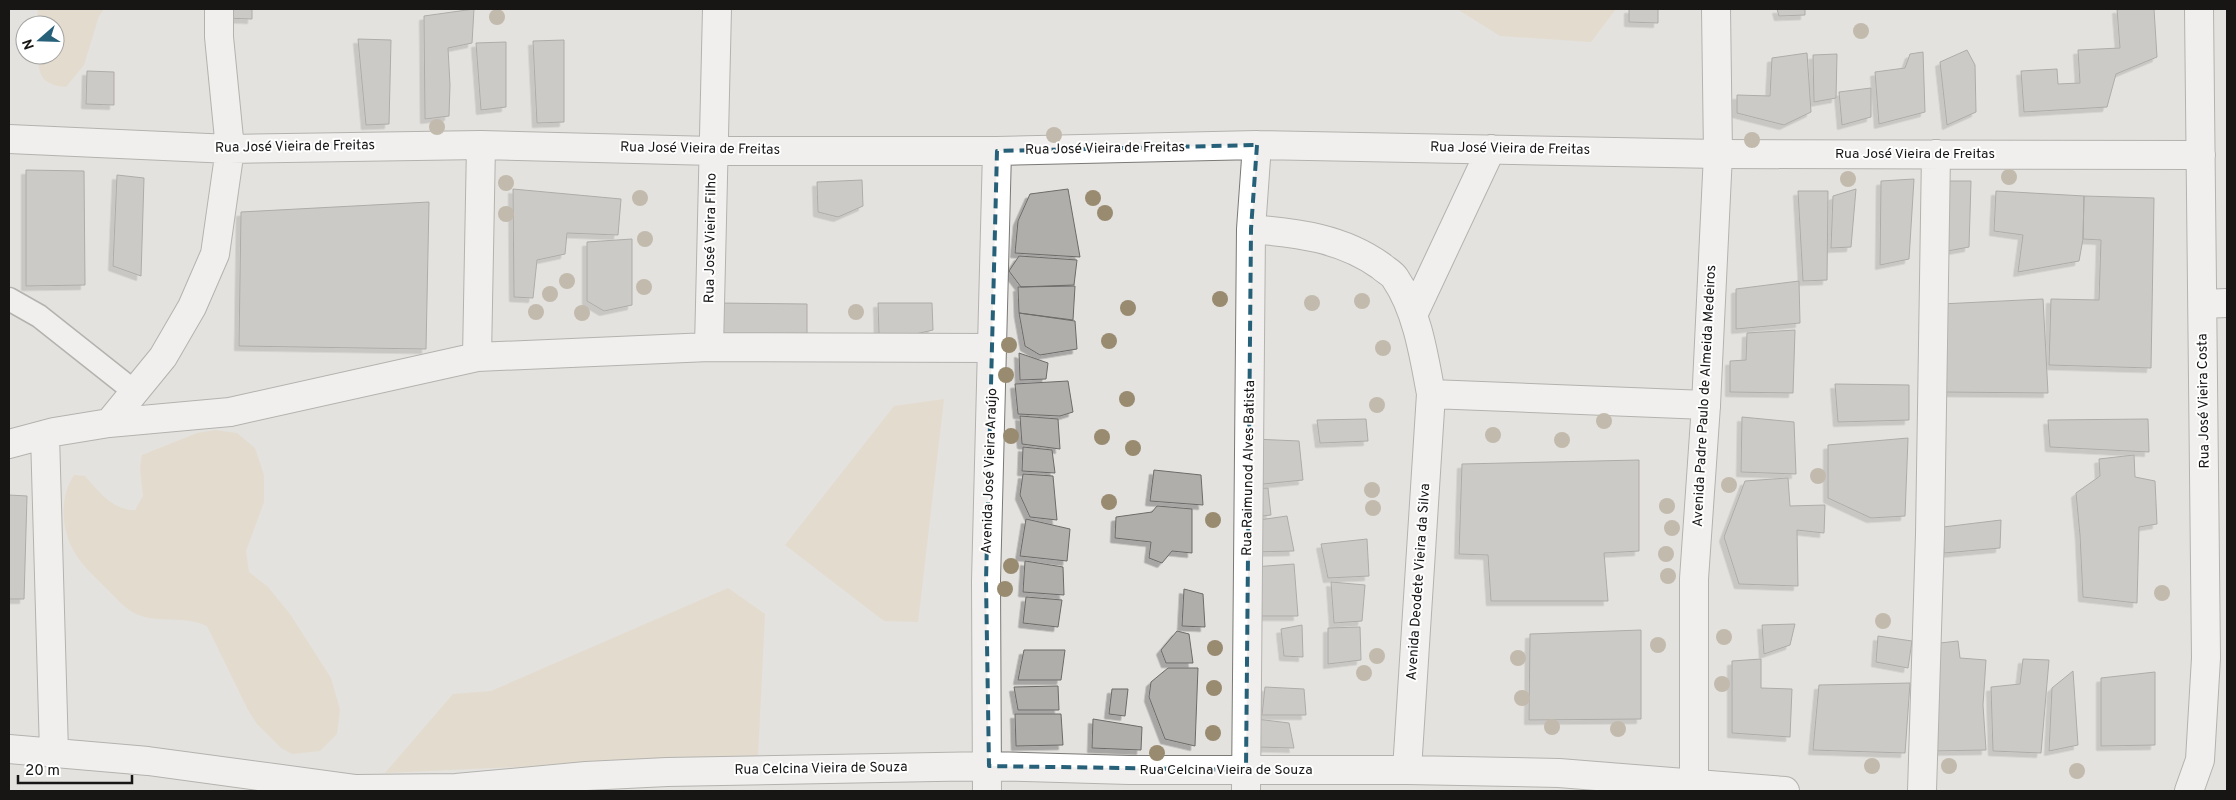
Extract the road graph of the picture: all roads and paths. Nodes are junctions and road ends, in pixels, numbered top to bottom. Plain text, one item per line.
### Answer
1 (219, 9) edge
2 (717, 9) edge
3 (1716, 9) edge
4 (2199, 9) edge
5 (9, 140) edge
6 (481, 145) junction
7 (1256, 145) junction
8 (230, 149) junction
9 (1491, 149) junction
10 (713, 151) junction
11 (997, 151) junction
12 (1718, 154) junction
13 (1936, 154) junction
14 (2201, 155) junction
15 (1251, 229) junction
16 (9, 299) edge
17 (2215, 303) edge
18 (1413, 315) junction
19 (709, 347) junction
20 (994, 348) junction
21 (478, 357) junction
22 (135, 392) junction
23 (1431, 394) junction
24 (1706, 405) junction
25 (109, 423) junction
26 (45, 435) junction
27 (9, 444) edge
28 (9, 749) edge
29 (54, 752) junction
30 (2200, 760) junction
31 (1407, 770) junction
32 (988, 778) edge
33 (1246, 781) edge
34 (1694, 782) junction
35 (1785, 791) edge
36 (1922, 791) edge
37 (2189, 791) edge
38 (2199, 791) edge

1 - 8 street
2 - 10 street, Rua José Vieira Filho
3 - 12 street, Avenida Padre Paulo de Almeida Medeiros
4 - 14 street, Rua José Vieira Costa
5 - 8 street, Rua José Vieira de Freitas
6 - 8 street, Rua José Vieira de Freitas
6 - 10 street, Rua José Vieira de Freitas
6 - 21 street
7 - 9 street, Rua José Vieira de Freitas
7 - 11 street, Rua José Vieira de Freitas
7 - 15 street, Rua Raimunod Alves Batista
8 - 22 street
9 - 12 street, Rua José Vieira de Freitas
9 - 18 street
10 - 11 street, Rua José Vieira de Freitas
10 - 19 street, Rua José Vieira Filho
11 - 20 street, Avenida José Vieira Araújo
12 - 13 street, Rua José Vieira de Freitas
12 - 24 street, Avenida Padre Paulo de Almeida Medeiros
13 - 14 street, Rua José Vieira de Freitas
13 - 36 street
14 - 17 street, Rua José Vieira Costa
15 - 18 street, Avenida Deodete Vieira da Silva
15 - 33 street, Rua Raimunod Alves Batista
16 - 22 lane
17 - 30 street, Rua José Vieira Costa
18 - 23 street, Avenida Deodete Vieira da Silva
19 - 20 street
19 - 21 street
20 - 32 street, Avenida José Vieira Araújo
21 - 25 street
22 - 25 street
23 - 24 street
23 - 31 street, Avenida Deodete Vieira da Silva
24 - 34 street, Avenida Padre Paulo de Almeida Medeiros
25 - 26 street
26 - 27 street
26 - 29 street
28 - 29 street, Rua Celcina Vieira de Souza
29 - 32 street, Rua Celcina Vieira de Souza
30 - 37 street, Rua José Vieira Costa
30 - 38 lane
31 - 33 street, Rua Celcina Vieira de Souza
31 - 34 street, Rua Celcina Vieira de Souza
32 - 33 street, Rua Celcina Vieira de Souza
34 - 35 street, Rua Celcina Vieira de Souza

